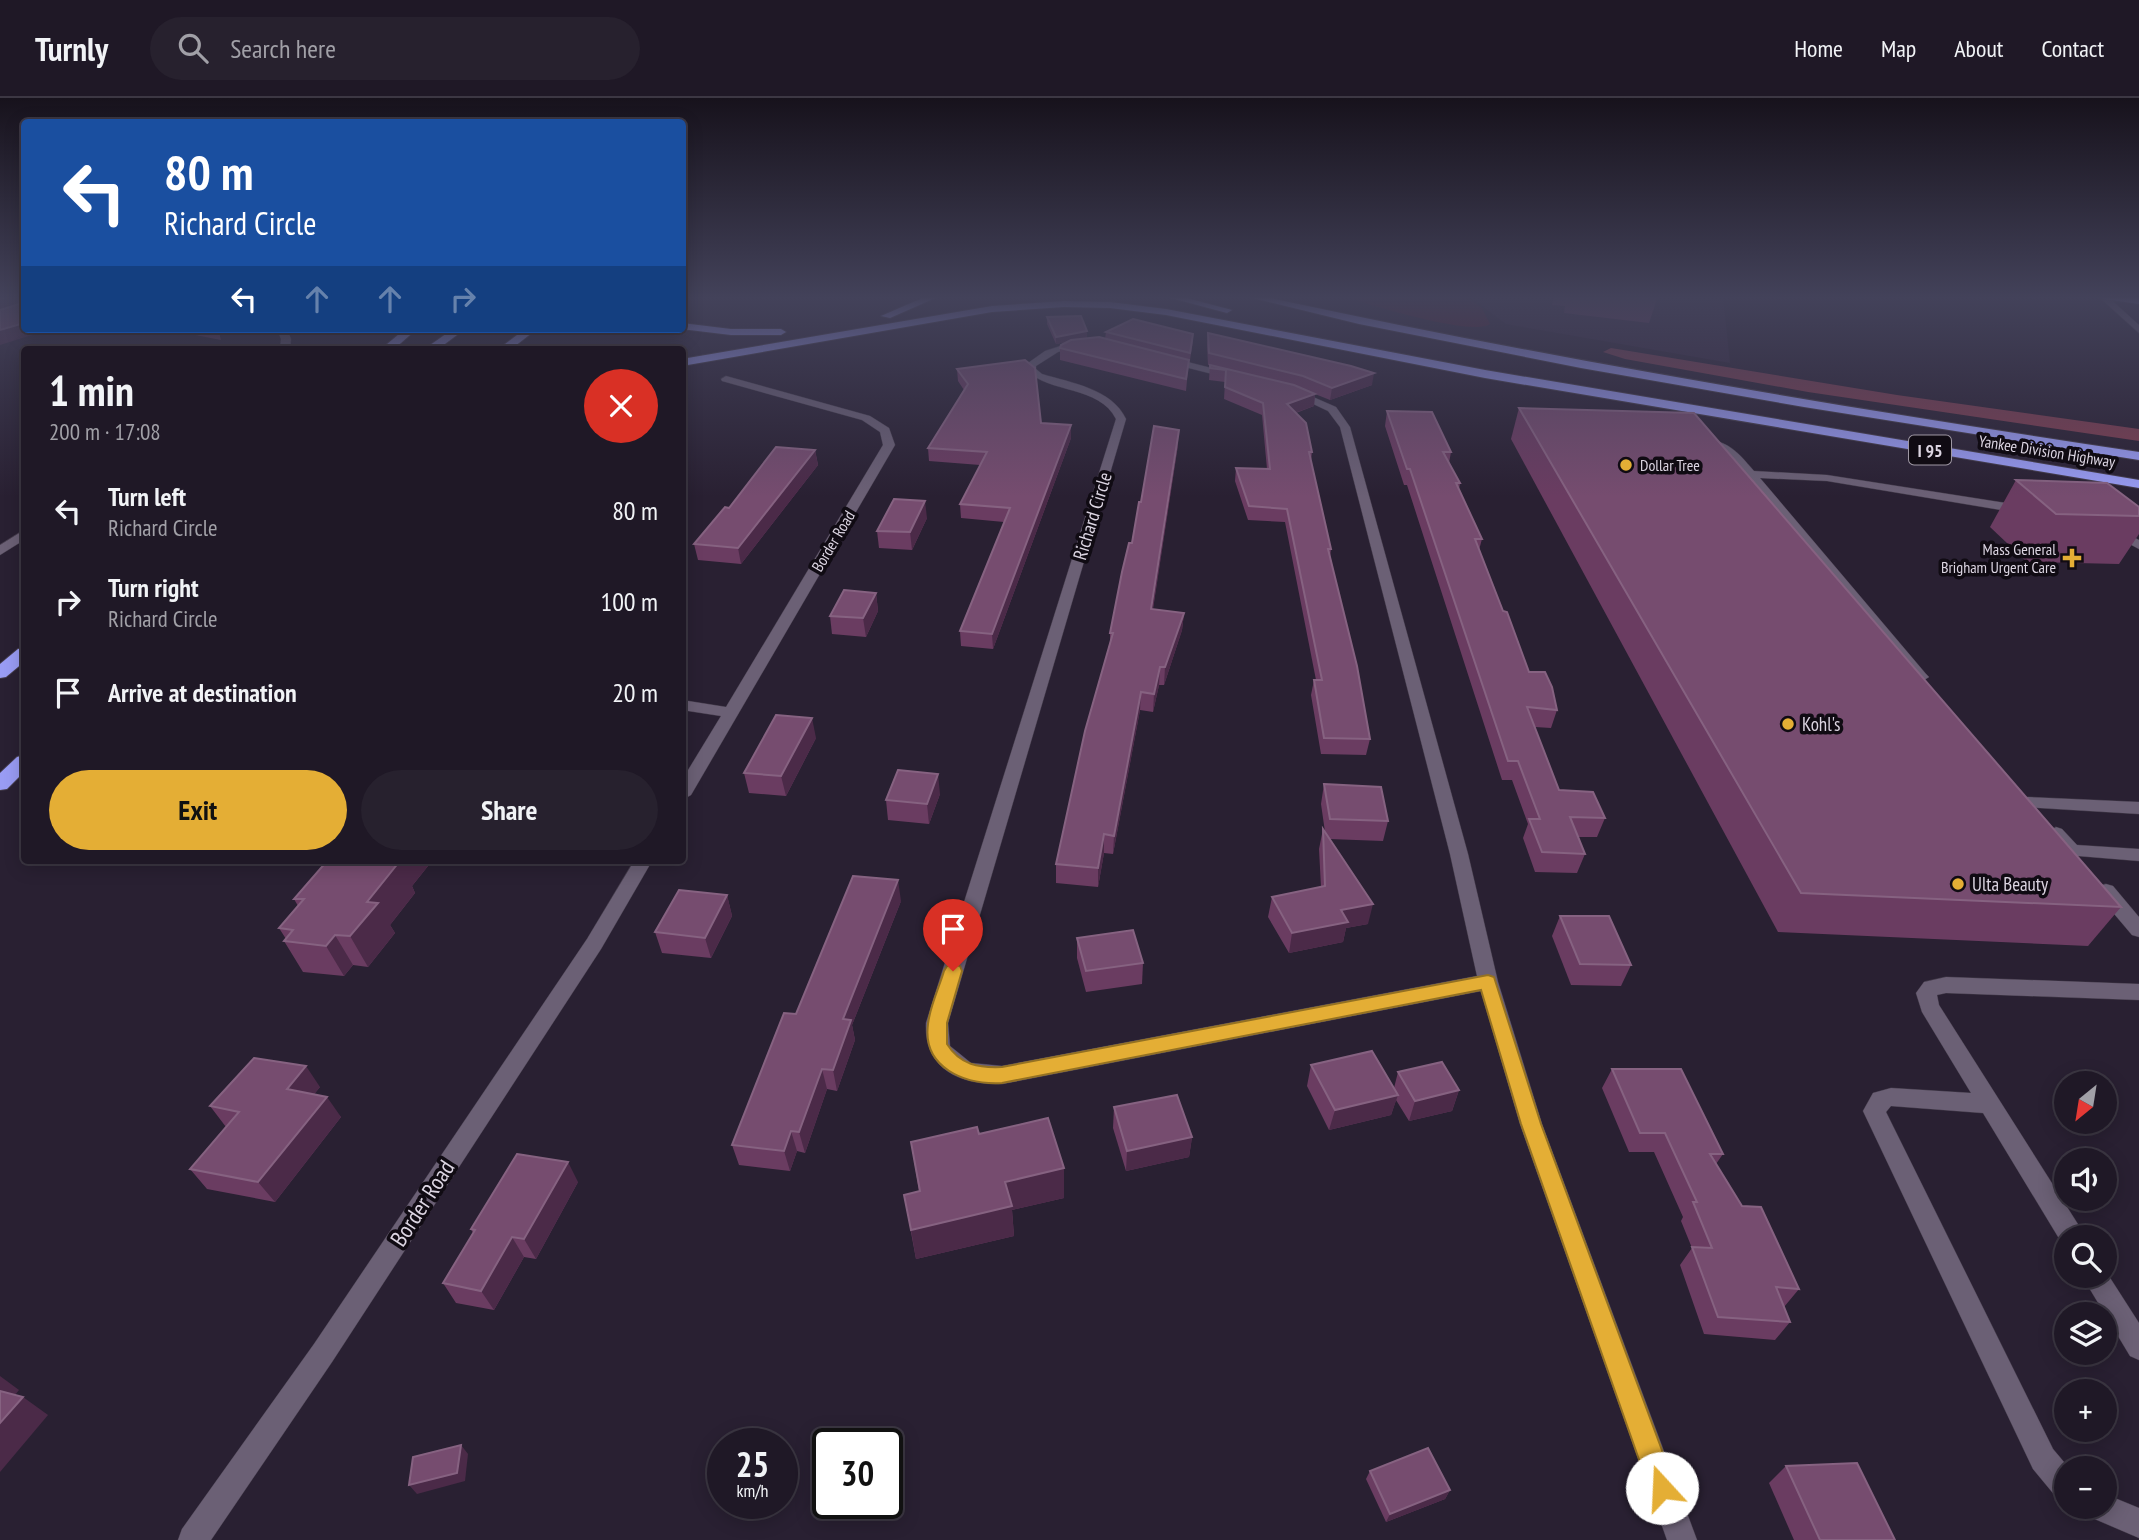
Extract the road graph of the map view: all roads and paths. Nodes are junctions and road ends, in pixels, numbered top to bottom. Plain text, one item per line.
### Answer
1 (1034, 363) edge
2 (1184, 363) edge
3 (1428, 363) edge
4 (1469, 363) edge
5 (1581, 363) edge
6 (726, 379) dead end
7 (1245, 379) edge
8 (1271, 386) edge
9 (1721, 414) junction
10 (1682, 437) edge
11 (2139, 454) edge
12 (1751, 474) junction
13 (2139, 484) edge
14 (2039, 512) edge
15 (2099, 525) edge
16 (21, 536) edge
17 (2139, 545) edge
18 (0, 551) edge
19 (21, 656) edge
20 (0, 673) edge
21 (1930, 687) edge
22 (686, 706) edge
23 (731, 713) junction
24 (21, 764) edge
25 (0, 784) edge
26 (686, 788) edge
27 (2139, 808) edge
28 (2072, 851) junction
29 (2101, 852) junction
30 (2139, 855) edge
31 (2139, 863) edge
32 (641, 864) edge
33 (2139, 930) edge
34 (1488, 982) junction
35 (2139, 992) edge
36 (1990, 1104) junction
37 (2065, 1225) edge
38 (2103, 1288) edge
39 (2139, 1346) edge
40 (2054, 1472) edge
41 (2117, 1514) edge
42 (2139, 1523) edge
43 (193, 1540) edge
44 (1682, 1540) edge

1 - 34 street, Richard Circle
2 - 7 street
3 - 9 highway
4 - 9 highway, Yankee Division Highway / I 95
5 - 11 highway, Yankee Division Highway / I 95
6 - 23 street, Border Road
8 - 34 street
9 - 13 highway, Yankee Division Highway / I 95
10 - 12 street
12 - 14 street
12 - 21 street
15 - 17 street
16 - 18 street
19 - 20 highway
22 - 23 street
23 - 26 street, Border Road
24 - 25 highway
27 - 28 street
28 - 29 street
28 - 33 street
29 - 30 street
29 - 31 street
32 - 43 street, Border Road
34 - 44 street
35 - 36 street
36 - 37 street
36 - 40 street
38 - 39 street
41 - 42 street

